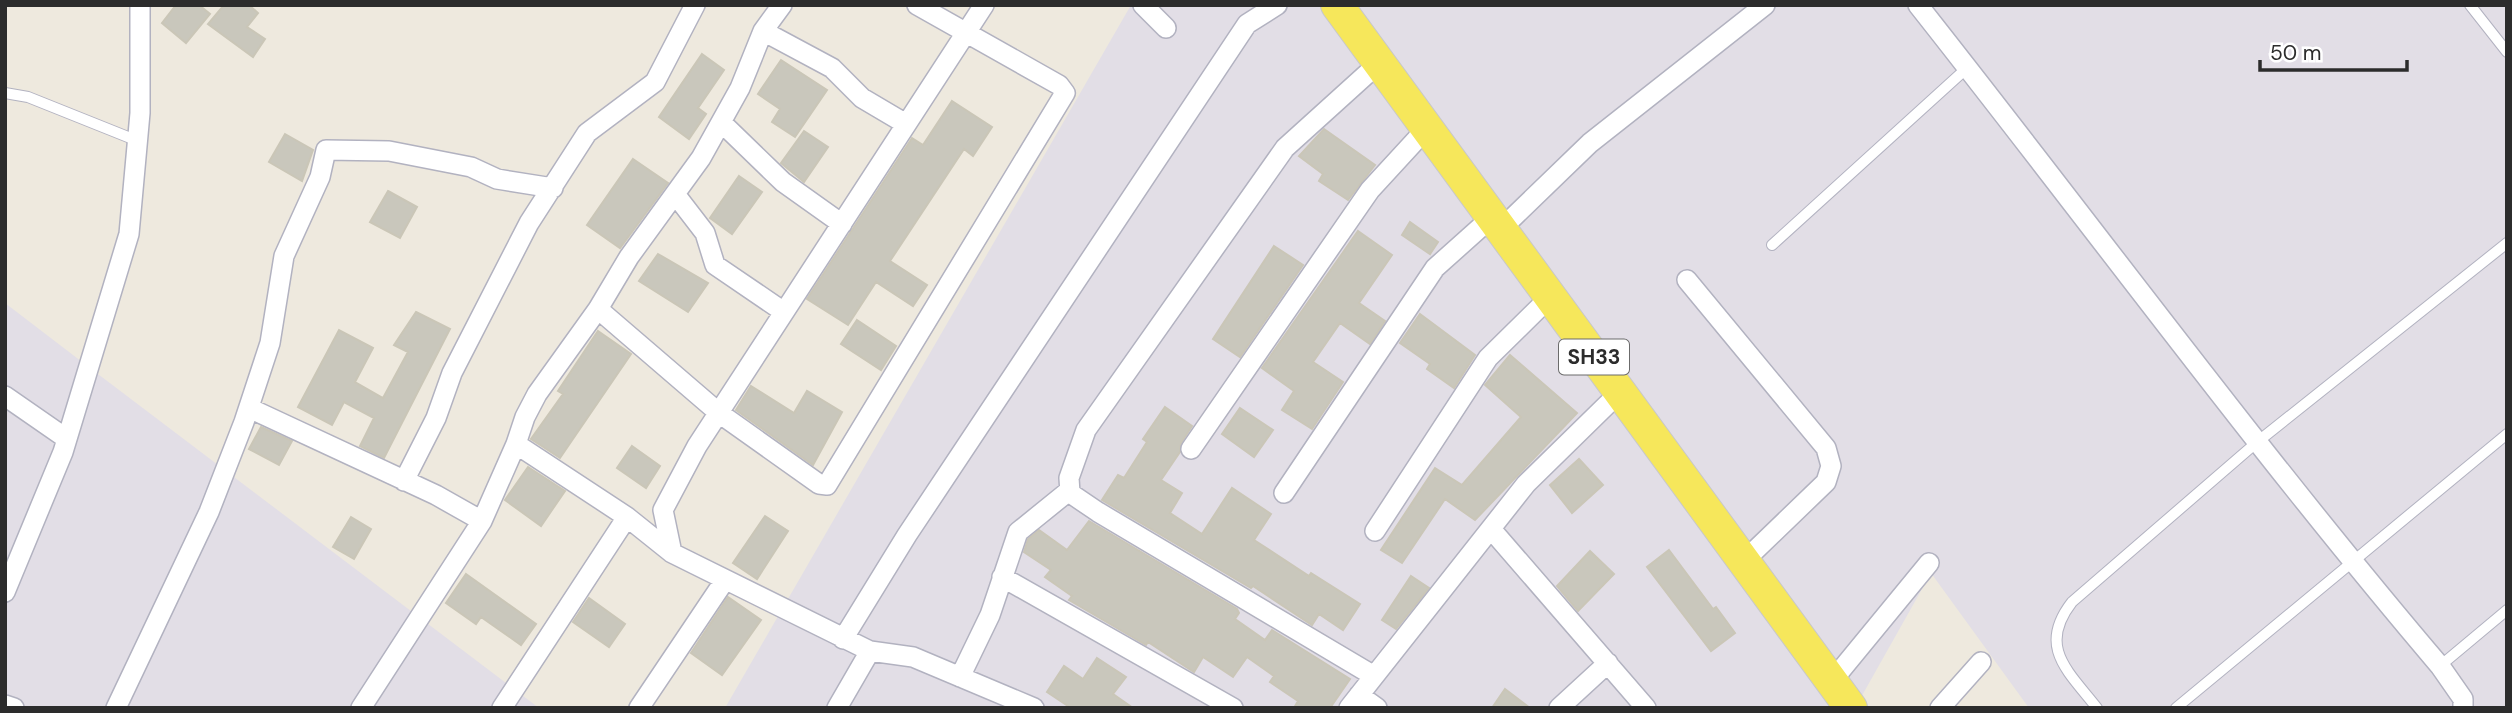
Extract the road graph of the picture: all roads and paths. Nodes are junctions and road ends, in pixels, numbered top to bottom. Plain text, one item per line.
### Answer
1 (140, 5) edge
2 (695, 5) edge
3 (782, 5) edge
4 (917, 5) edge
5 (984, 5) edge
6 (1143, 5) edge
7 (1277, 5) edge
8 (1337, 5) edge
9 (1765, 5) edge
10 (1918, 5) edge
11 (2470, 5) edge
12 (1166, 28) dead end
13 (763, 31) junction
14 (965, 35) junction
15 (2507, 52) edge
16 (1379, 63) junction
17 (1967, 68) junction
18 (5, 93) edge
19 (722, 123) junction
20 (906, 124) junction
21 (1427, 128) junction
22 (138, 141) junction
23 (553, 188) junction
24 (676, 194) junction
25 (1496, 223) junction
26 (842, 224) junction
27 (2507, 243) edge
28 (1772, 244) dead end
29 (1687, 280) dead end
30 (1550, 297) junction
31 (598, 309) junction
32 (784, 312) junction
33 (1620, 392) junction
34 (5, 396) edge
35 (249, 408) junction
36 (719, 413) junction
37 (2507, 434) edge
38 (67, 439) junction
39 (2256, 443) junction
40 (516, 444) junction
41 (1191, 449) dead end
42 (404, 481) junction
43 (1070, 489) junction
44 (1284, 493) dead end
45 (626, 517) junction
46 (482, 521) junction
47 (1491, 529) junction
48 (1375, 531) dead end
49 (672, 553) junction
50 (11, 559) edge
51 (1744, 561) junction
52 (1929, 563) dead end
53 (2352, 563) junction
54 (1002, 577) junction
55 (725, 580) junction
56 (5, 592) edge
57 (2507, 610) edge
58 (843, 639) junction
59 (870, 651) junction
60 (1981, 662) dead end
61 (1608, 663) junction
62 (2440, 666) junction
63 (1374, 676) junction
64 (960, 677) junction
65 (1832, 681) junction
66 (1354, 701) edge
67 (5, 705) edge
68 (14, 708) edge
69 (116, 708) edge
70 (361, 708) edge
71 (502, 708) edge
72 (639, 708) edge
73 (837, 708) edge
74 (1034, 708) edge
75 (1233, 708) edge
76 (1377, 708) edge
77 (1559, 708) edge
78 (1646, 708) edge
79 (1851, 708) edge
80 (1940, 708) edge
81 (2097, 708) edge
82 (2176, 708) edge
83 (2463, 708) edge

1 - 22 street
2 - 23 street
3 - 13 street
4 - 14 street
5 - 14 street
6 - 12 street
7 - 58 street
8 - 16 main road, SH33
9 - 25 street
10 - 17 street
11 - 15 lane
13 - 19 street
13 - 20 street
14 - 20 street
14 - 36 street
16 - 21 main road, SH33
16 - 43 street
17 - 28 lane
17 - 39 street
18 - 22 lane
19 - 24 street
19 - 26 street
20 - 26 street
21 - 25 main road, SH33
21 - 41 street
22 - 38 street
23 - 35 street
23 - 42 street
24 - 31 street
24 - 32 street
25 - 30 main road, SH33
25 - 44 street
26 - 32 street
27 - 39 lane
29 - 51 street
30 - 33 main road, SH33
30 - 48 street
31 - 36 street
31 - 40 street
32 - 36 street
33 - 47 street
33 - 51 main road, SH33
34 - 38 street
35 - 42 street
35 - 69 street
36 - 49 street
37 - 53 lane
38 - 50 street
39 - 53 street
39 - 81 lane
40 - 45 street
40 - 46 street
42 - 46 street
43 - 54 street
43 - 63 street
45 - 49 street
45 - 71 street
46 - 70 street
47 - 61 street
47 - 63 street
49 - 55 street
50 - 56 street
51 - 65 main road, SH33
52 - 65 street
53 - 62 street
53 - 82 lane
54 - 64 street
54 - 75 street
55 - 58 street
55 - 72 street
57 - 62 lane
58 - 59 street
59 - 64 street
59 - 73 street
60 - 80 street
61 - 77 street
61 - 78 street
62 - 83 street
63 - 66 street
64 - 74 street
65 - 79 main road, SH33
66 - 76 street
67 - 68 street

